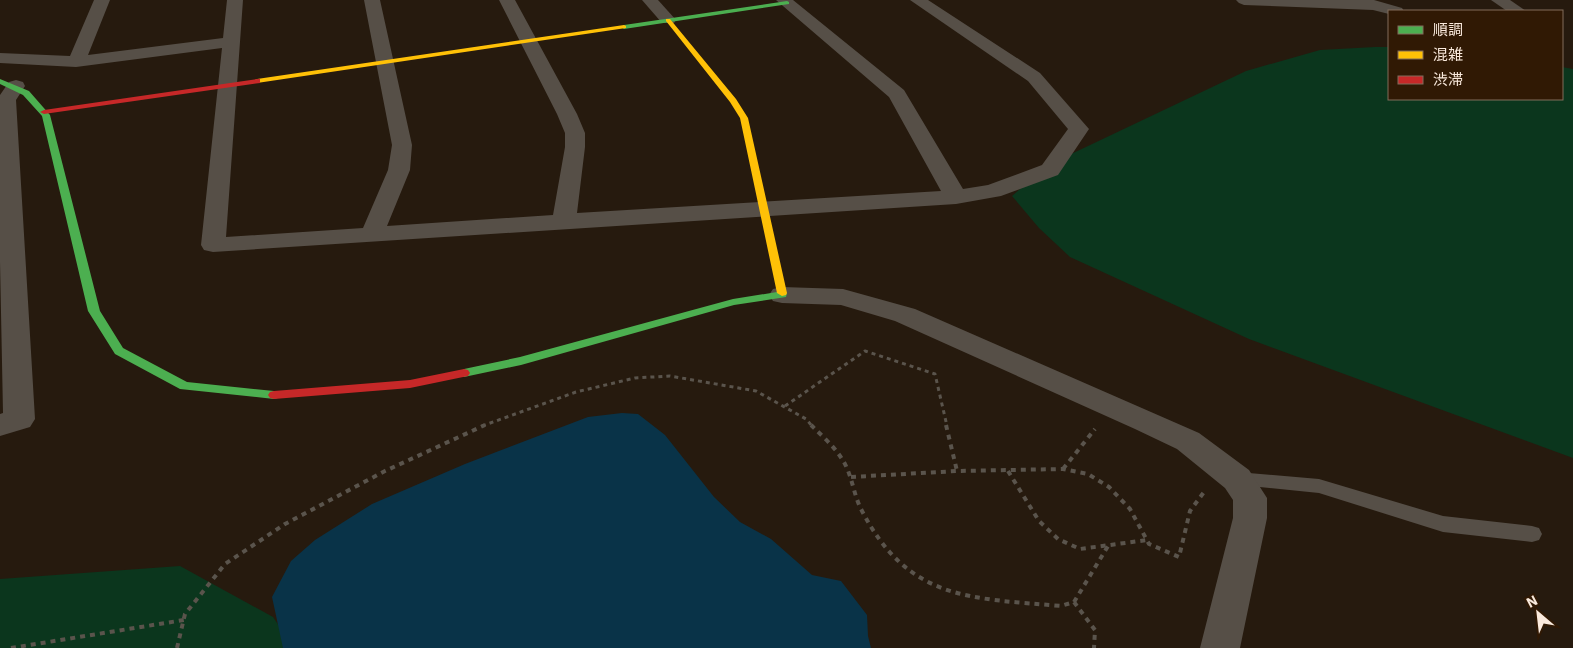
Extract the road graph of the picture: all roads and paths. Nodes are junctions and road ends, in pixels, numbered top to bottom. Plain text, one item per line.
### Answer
1 (102, 0) edge
2 (235, 0) edge
3 (372, 0) edge
4 (507, 0) edge
5 (650, 0) edge
6 (918, 0) edge
7 (1244, 0) edge
8 (1499, 0) edge
9 (792, 1) edge
10 (1371, 3) edge
11 (1393, 10) edge
12 (1516, 10) edge
13 (668, 20) junction
14 (528, 41) junction
15 (230, 42) junction
16 (0, 58) edge
17 (76, 62) junction
18 (385, 62) junction
19 (226, 86) junction
20 (5, 111) edge
21 (44, 112) junction
22 (5, 169) edge
23 (5, 196) edge
24 (956, 197) junction
25 (764, 208) junction
26 (564, 221) junction
27 (6, 227) edge
28 (372, 234) junction
29 (6, 260) edge
30 (782, 295) junction
31 (7, 297) edge
32 (8, 327) edge
33 (9, 370) edge
34 (785, 406) junction
35 (1114, 406) junction
36 (0, 425) edge
37 (1063, 469) junction
38 (1008, 470) junction
39 (957, 471) junction
40 (851, 477) junction
41 (1237, 479) junction
42 (1532, 534) dead end
43 (1147, 540) junction
44 (1108, 545) junction
45 (1074, 602) junction
46 (184, 620) junction
47 (11, 648) edge
48 (176, 648) edge
49 (1094, 648) edge
50 (1220, 648) edge

1 - 17 street
2 - 15 street
3 - 18 street
4 - 14 street
5 - 13 street
6 - 24 street
7 - 10 street
8 - 12 street
9 - 13 street
9 - 24 street
10 - 11 street
13 - 14 street
13 - 25 street
14 - 18 street
14 - 26 street
15 - 17 street
15 - 19 street
16 - 17 street
18 - 19 street
18 - 28 street
19 - 21 street
19 - 28 street
20 - 21 street
20 - 22 street
21 - 30 street
22 - 23 street
23 - 27 street
24 - 25 street
25 - 26 street
25 - 30 street
26 - 28 street
27 - 29 street
29 - 31 street
30 - 35 street
31 - 32 street
32 - 33 street
33 - 36 street
34 - 39 path
34 - 40 path
34 - 46 path
35 - 37 path
35 - 41 street
37 - 38 path
37 - 43 path
38 - 39 path
38 - 44 path
39 - 40 path
40 - 45 path
41 - 42 lane
41 - 43 path
41 - 50 street
43 - 44 path
44 - 45 path
45 - 49 path
46 - 47 path
46 - 48 path

